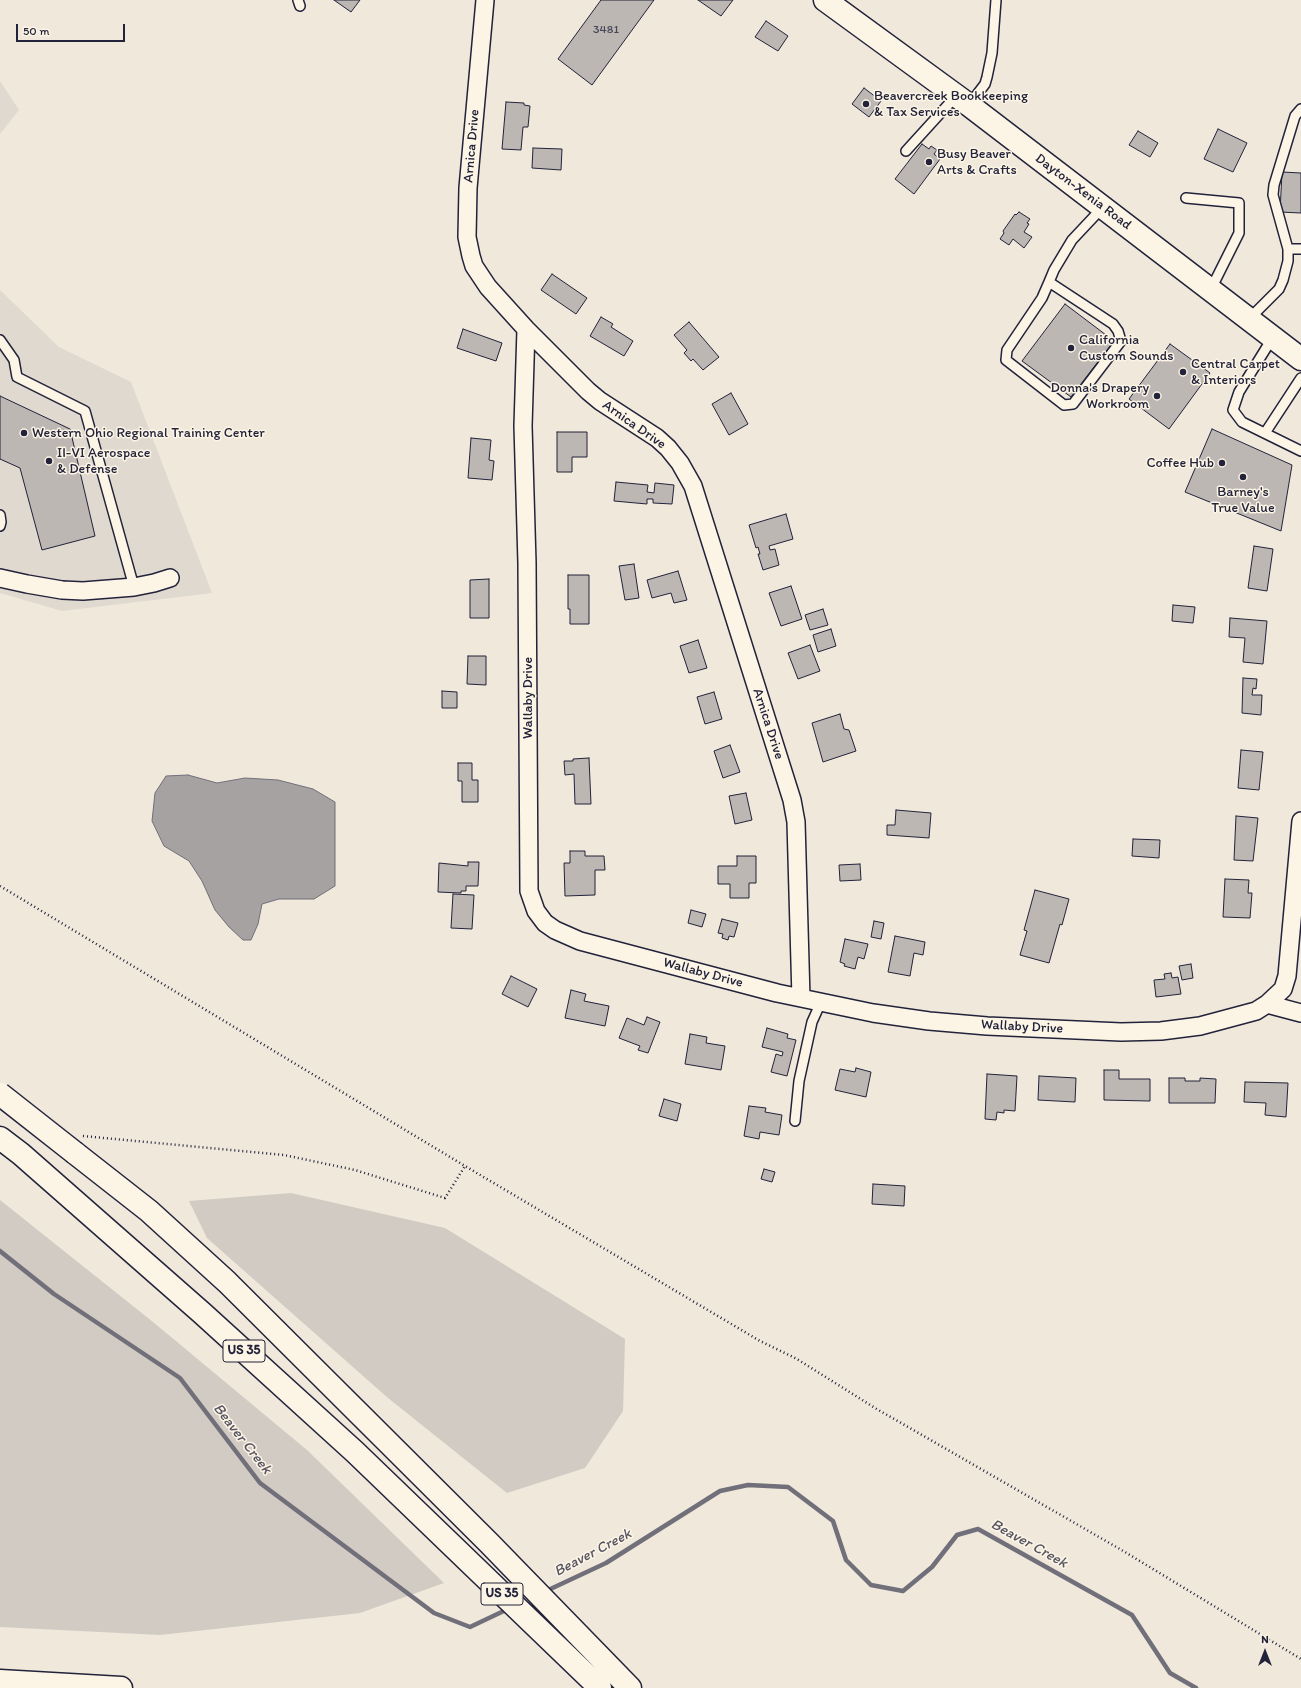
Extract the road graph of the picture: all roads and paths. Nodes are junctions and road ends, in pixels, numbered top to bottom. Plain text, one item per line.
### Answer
1 (484, 0) edge
2 (825, 0) edge
3 (996, 0) edge
4 (963, 100) junction
5 (1301, 109) edge
6 (906, 151) dead end
7 (1186, 198) dead end
8 (1103, 207) junction
9 (1288, 249) junction
10 (1301, 249) edge
11 (1049, 282) junction
12 (1210, 289) junction
13 (1250, 319) junction
14 (526, 329) junction
15 (1273, 337) junction
16 (0, 340) edge
17 (1301, 359) edge
18 (1301, 378) edge
19 (1265, 433) junction
20 (1301, 451) edge
21 (0, 515) edge
22 (0, 526) edge
23 (0, 578) edge
24 (170, 578) dead end
25 (134, 587) junction
26 (1301, 821) edge
27 (0, 886) edge
28 (801, 998) junction
29 (821, 1002) junction
30 (1267, 1004) junction
31 (1301, 1013) edge
32 (0, 1094) edge
33 (795, 1121) dead end
34 (0, 1138) edge
35 (77, 1144) junction
36 (465, 1166) junction
37 (1301, 1659) edge
38 (0, 1681) edge
39 (121, 1688) edge
40 (600, 1688) edge
41 (630, 1688) edge

1 - 14 street, Arnica Drive
2 - 4 main road, Dayton-Xenia Road
3 - 4 lane
4 - 6 lane
4 - 8 main road, Dayton-Xenia Road
5 - 9 lane
7 - 12 lane
8 - 11 lane
8 - 12 main road, Dayton-Xenia Road
9 - 10 lane
9 - 13 lane
11 - 11 lane
12 - 13 main road, Dayton-Xenia Road
13 - 15 main road, Dayton-Xenia Road
14 - 28 street, Arnica Drive
14 - 28 street, Wallaby Drive
15 - 17 main road, Dayton-Xenia Road
15 - 19 lane
16 - 25 lane
18 - 19 lane
19 - 20 lane
21 - 22 lane
23 - 25 street
24 - 25 street
26 - 30 street, Wallaby Drive
27 - 36 path
28 - 29 street, Wallaby Drive
29 - 30 street, Wallaby Drive
29 - 33 lane
30 - 31 street
32 - 35 main road, US 35, bridge
34 - 40 main road, US 35
35 - 36 path
35 - 41 main road, US 35
36 - 37 path
38 - 39 main road

